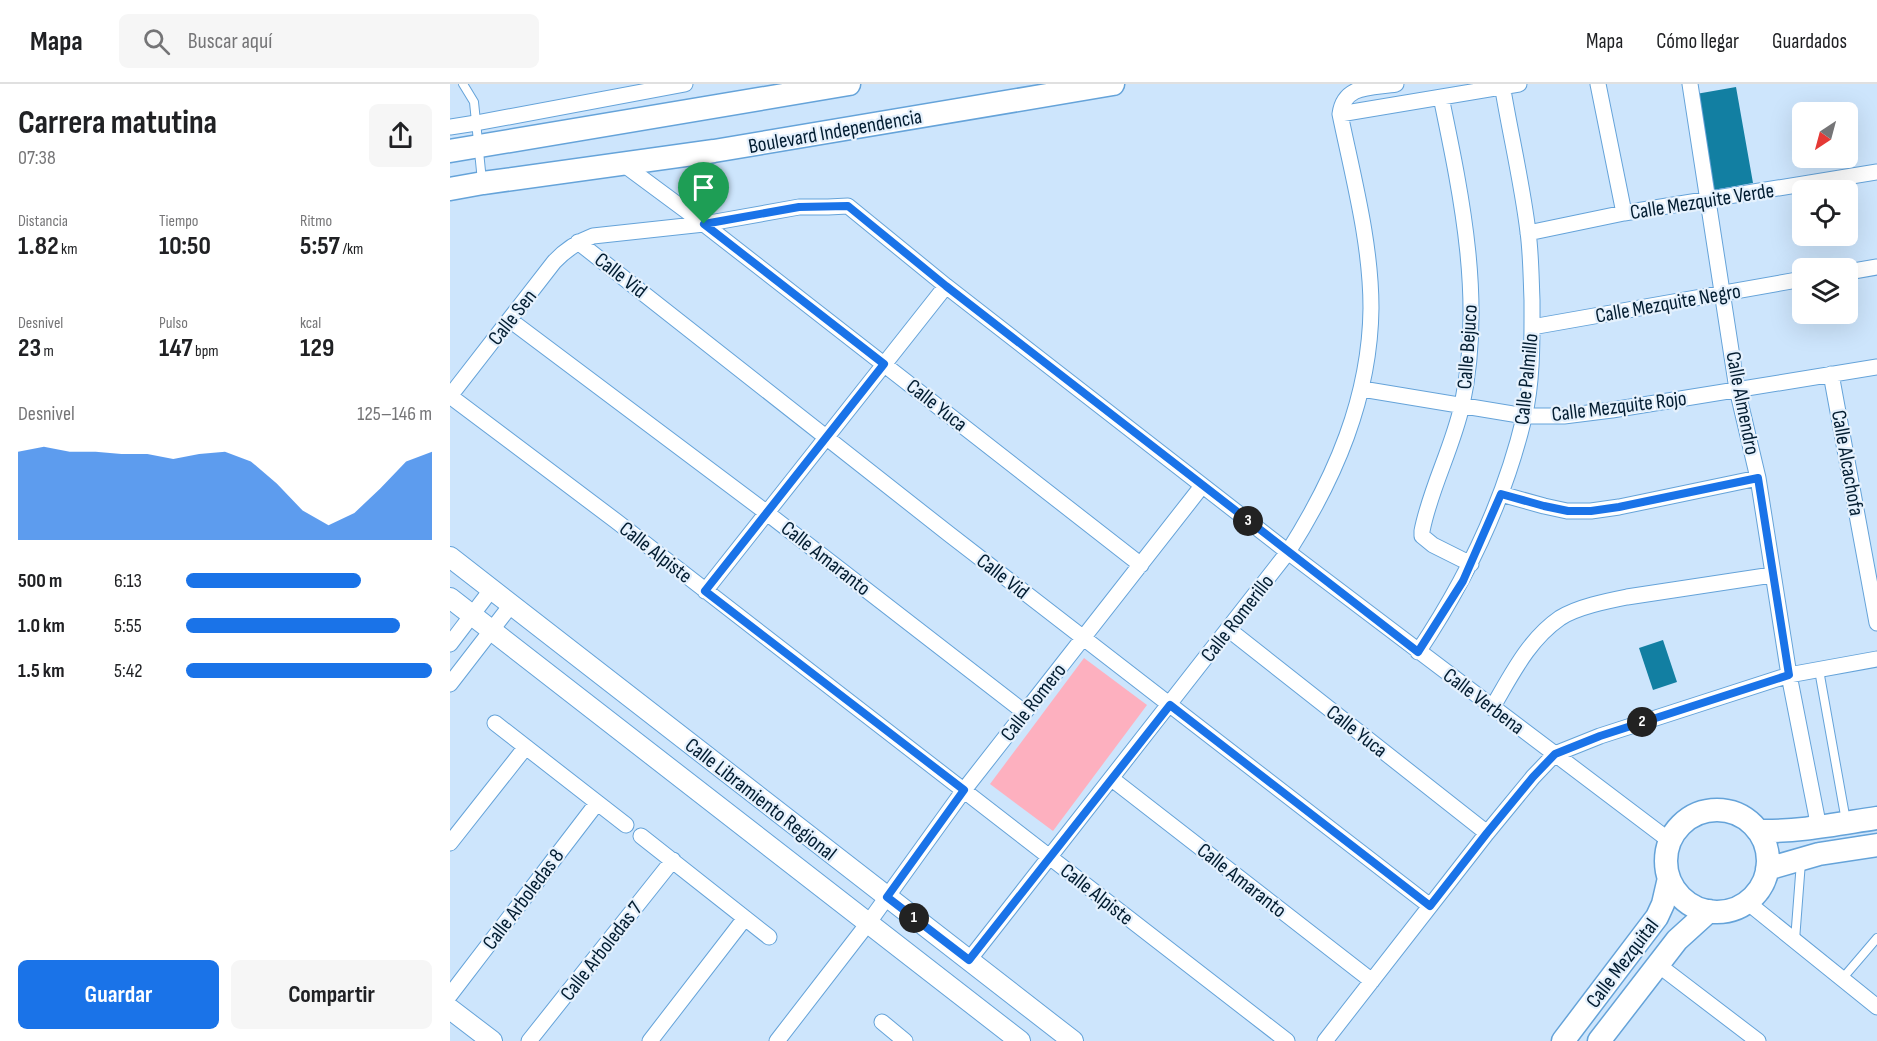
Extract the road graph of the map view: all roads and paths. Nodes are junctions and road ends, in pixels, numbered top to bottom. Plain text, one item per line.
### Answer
1 (463, 84) edge
2 (685, 84) edge
3 (849, 84) edge
4 (1113, 84) edge
5 (1396, 84) edge
6 (1519, 84) edge
7 (1598, 84) edge
8 (1690, 84) edge
9 (1502, 86) edge
10 (1441, 97) junction
11 (1340, 114) junction
12 (450, 127) edge
13 (478, 134) junction
14 (450, 151) edge
15 (622, 164) junction
16 (1877, 172) edge
17 (483, 183) junction
18 (450, 189) edge
19 (1708, 200) junction
20 (1624, 213) junction
21 (704, 224) junction
22 (1528, 232) junction
23 (578, 242) junction
24 (1877, 267) edge
25 (1858, 270) edge
26 (1792, 281) edge
27 (946, 286) junction
28 (1723, 292) junction
29 (510, 320) junction
30 (1532, 327) junction
31 (884, 364) junction
32 (1877, 367) edge
33 (1831, 374) junction
34 (1362, 389) junction
35 (1737, 389) junction
36 (450, 396) edge
37 (1462, 406) junction
38 (1525, 416) junction
39 (826, 438) junction
40 (1758, 478) junction
41 (1203, 486) junction
42 (1501, 494) junction
43 (767, 513) junction
44 (1288, 552) junction
45 (450, 557) edge
46 (1471, 564) junction
47 (1141, 565) junction
48 (1772, 575) junction
49 (491, 590) junction
50 (705, 591) junction
51 (450, 598) edge
52 (510, 604) junction
53 (472, 615) junction
54 (1877, 623) edge
55 (1228, 628) junction
56 (492, 630) junction
57 (1083, 638) junction
58 (450, 644) edge
59 (1418, 652) junction
60 (1877, 659) edge
61 (1819, 670) junction
62 (1789, 675) junction
63 (450, 684) edge
64 (1170, 705) junction
65 (1492, 708) junction
66 (1024, 712) junction
67 (495, 723) dead end
68 (525, 748) junction
69 (1555, 754) junction
70 (1112, 779) junction
71 (964, 790) junction
72 (597, 803) junction
73 (1877, 818) edge
74 (1846, 823) junction
75 (626, 825) dead end
76 (1819, 828) junction
77 (1758, 831) junction
78 (1487, 833) junction
79 (641, 836) dead end
80 (1670, 841) junction
81 (450, 843) edge
82 (1877, 845) edge
83 (1050, 857) junction
84 (1801, 858) junction
85 (673, 860) junction
86 (1767, 869) junction
87 (1669, 878) junction
88 (887, 897) junction
89 (1747, 902) junction
90 (1430, 906) junction
91 (1709, 911) junction
92 (745, 918) junction
93 (868, 922) junction
94 (769, 937) dead end
95 (1877, 938) edge
96 (1795, 942) junction
97 (969, 960) junction
98 (1658, 964) junction
99 (1842, 979) junction
100 (1372, 981) junction
101 (450, 995) edge
102 (1877, 1007) edge
103 (450, 1009) edge
104 (882, 1022) dead end
105 (492, 1041) edge
106 (529, 1041) edge
107 (650, 1041) edge
108 (777, 1041) edge
109 (905, 1041) edge
110 (1020, 1041) edge
111 (1073, 1041) edge
112 (1287, 1041) edge
113 (1325, 1041) edge
114 (1563, 1041) edge
115 (1599, 1041) edge
116 (1758, 1041) edge

1 - 13 lane
2 - 13 street
3 - 13 main road, Boulevard Independencia
4 - 15 main road, Boulevard Independencia
5 - 11 street
6 - 9 street
7 - 20 street
8 - 19 street, Calle Almendro
9 - 10 street
9 - 22 street, Calle Palmillo
10 - 11 street
10 - 37 street, Calle Bejuco
11 - 34 street, Calle Romerillo
12 - 13 street
13 - 14 main road, Boulevard Independencia
13 - 17 lane
15 - 17 main road, Boulevard Independencia
15 - 21 street, Calle Yuca
16 - 19 street, Calle Mezquite Verde
17 - 18 main road, Boulevard Independencia
19 - 20 street, Calle Mezquite Verde
19 - 28 street, Calle Almendro
20 - 22 street, Calle Mezquite Verde
21 - 23 street, Calle Verbena
21 - 27 street, Calle Verbena
21 - 31 street, Calle Yuca
22 - 30 street, Calle Palmillo
23 - 29 street, Calle Sen
23 - 39 street, Calle Vid
24 - 25 street
26 - 28 street, Calle Mezquite Negro
27 - 31 street
27 - 41 street, Calle Verbena
28 - 30 street, Calle Mezquite Negro
28 - 35 street, Calle Almendro
29 - 36 street, Calle Sen
29 - 43 street, Calle Amaranto
30 - 38 street, Calle Palmillo
31 - 39 street
31 - 47 street, Calle Yuca
32 - 33 street, Calle Mezquite Rojo
33 - 35 street, Calle Mezquite Rojo
33 - 54 street, Calle Alcachofa
34 - 37 street, Calle Mezquite Rojo
34 - 44 street, Calle Romerillo
35 - 38 street, Calle Mezquite Rojo
35 - 40 street, Calle Almendro
36 - 50 street, Calle Alpiste
37 - 38 street, Calle Mezquite Rojo
37 - 46 street, Calle Bejuco
38 - 42 street, Calle Palmillo
39 - 43 street
39 - 57 street, Calle Vid
40 - 42 street
40 - 48 street, Calle Almendro
41 - 44 street, Calle Verbena
41 - 47 street, Calle Romero
42 - 46 street, Calle Palmillo
43 - 50 street
43 - 66 street, Calle Amaranto
44 - 55 street, Calle Romerillo
44 - 59 street, Calle Verbena
45 - 49 street, Calle Libramiento Regional
46 - 59 street, Calle Palmillo
47 - 57 street, Calle Romero
48 - 62 street, Calle Almendro
48 - 65 street
49 - 52 street, Calle Libramiento Regional
49 - 53 street
50 - 71 street, Calle Alpiste
51 - 53 street, Calle Libramiento Regional
52 - 56 street
52 - 88 street, Calle Libramiento Regional
53 - 56 street, Calle Libramiento Regional
53 - 58 street
55 - 64 street, Calle Romerillo
55 - 78 street, Calle Yuca
56 - 63 street
56 - 93 street, Calle Libramiento Regional
57 - 64 street, Calle Vid
57 - 66 street, Calle Romero
59 - 65 street, Calle Verbena
60 - 61 street
61 - 62 street
61 - 74 lane
62 - 69 street
62 - 76 street, Calle Almendro
64 - 70 street, Calle Romerillo
64 - 90 street, Calle Vid
65 - 69 street, Calle Verbena
66 - 71 street, Calle Romero
67 - 68 street
68 - 72 street
68 - 81 street
69 - 78 street
69 - 80 street, Calle Verbena
70 - 83 street, Calle Romerillo
70 - 100 street, Calle Amaranto
71 - 83 street, Calle Alpiste
71 - 88 street, Calle Romero
72 - 75 street
72 - 101 street, Calle Arboledas 8
73 - 74 main road
74 - 76 main road
76 - 77 main road
77 - 80 main road
77 - 86 main road
78 - 90 street
79 - 85 street
80 - 87 main road
82 - 84 main road
83 - 97 street, Calle Romerillo
83 - 112 street, Calle Alpiste
84 - 86 main road
84 - 96 lane
85 - 92 street
85 - 106 street, Calle Arboledas 7
86 - 89 main road
87 - 91 main road
87 - 114 main road, Calle Mezquital
88 - 93 street, Calle Romero
88 - 97 street, Calle Libramiento Regional
89 - 91 main road
89 - 96 street
90 - 100 street
91 - 98 main road, Calle Mezquital
92 - 94 street
92 - 107 street
93 - 108 street, Calle Romero
93 - 110 street, Calle Libramiento Regional
95 - 99 lane
96 - 99 street
97 - 111 street, Calle Libramiento Regional
98 - 115 main road, Calle Mezquital
98 - 116 street
99 - 102 street
100 - 113 street
103 - 105 street
104 - 109 street

